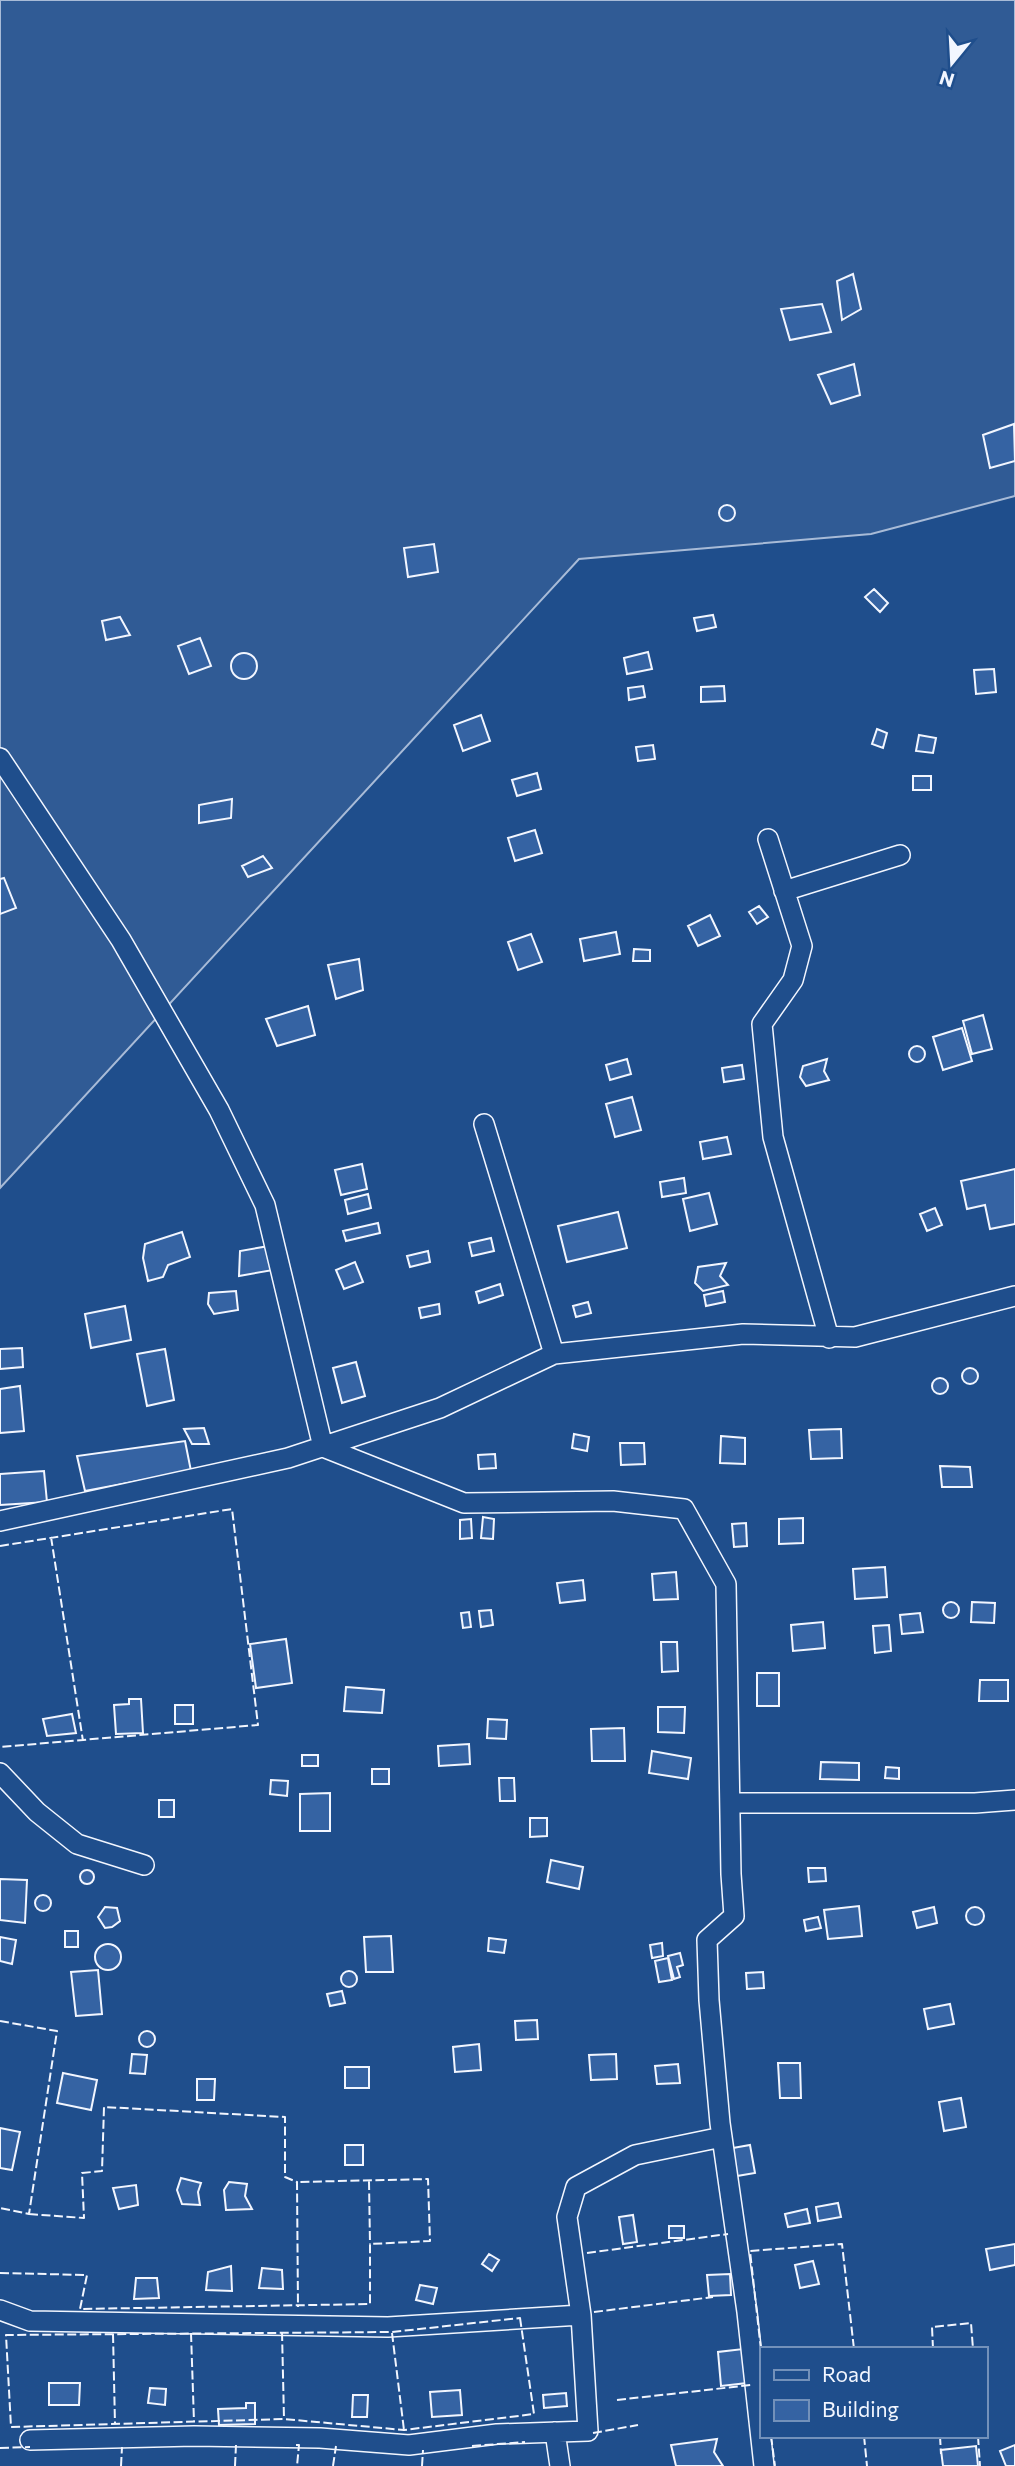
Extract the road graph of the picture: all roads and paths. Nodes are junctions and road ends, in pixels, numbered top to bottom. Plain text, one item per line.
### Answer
1 (0, 758) edge
2 (768, 839) dead end
3 (900, 855) dead end
4 (784, 891) junction
5 (484, 1124) dead end
6 (1015, 1296) edge
7 (829, 1338) junction
8 (554, 1354) junction
9 (323, 1447) junction
10 (0, 1521) edge
11 (0, 1773) edge
12 (1015, 1800) edge
13 (730, 1803) junction
14 (144, 1865) dead end
15 (722, 2137) junction
16 (0, 2310) edge
17 (581, 2315) junction
18 (760, 2430) edge
19 (555, 2432) junction
20 (761, 2438) edge
21 (30, 2440) dead end
22 (561, 2466) edge
23 (764, 2466) edge

1 - 9 street
2 - 4 street
3 - 4 street
4 - 7 street
5 - 8 street
6 - 7 street
7 - 8 street
8 - 9 street
9 - 10 street
9 - 13 street
11 - 14 street
12 - 13 street
13 - 15 street
15 - 17 street
15 - 18 street
16 - 17 street
17 - 19 street
19 - 21 street
19 - 22 street
20 - 23 street

